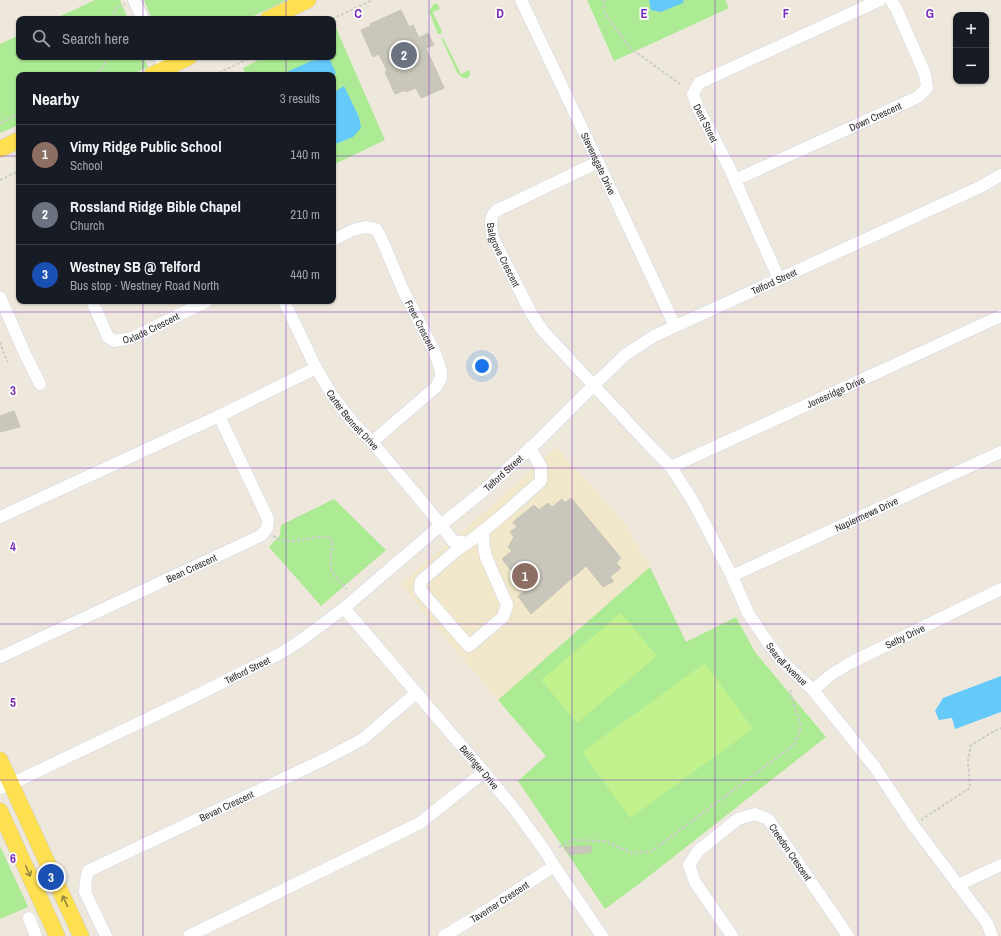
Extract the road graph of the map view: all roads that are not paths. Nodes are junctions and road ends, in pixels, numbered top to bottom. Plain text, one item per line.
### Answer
1 (134, 0) edge
2 (308, 0) edge
3 (521, 0) edge
4 (880, 0) edge
5 (891, 0) edge
6 (142, 16) edge
7 (274, 16) edge
8 (182, 60) edge
9 (161, 69) edge
10 (16, 141) edge
11 (0, 149) edge
12 (598, 162) junction
13 (1001, 175) edge
14 (735, 180) junction
15 (336, 238) edge
16 (779, 279) junction
17 (0, 297) edge
18 (93, 304) edge
19 (201, 304) edge
20 (285, 304) edge
21 (1001, 316) edge
22 (676, 326) junction
23 (316, 368) junction
24 (40, 384) dead end
25 (594, 385) junction
26 (219, 416) junction
27 (372, 442) junction
28 (530, 448) junction
29 (1001, 452) edge
30 (671, 468) junction
31 (0, 518) edge
32 (441, 525) junction
33 (483, 531) junction
34 (467, 543) junction
35 (732, 576) junction
36 (1001, 589) edge
37 (344, 608) junction
38 (0, 657) edge
39 (813, 690) junction
40 (416, 693) junction
41 (0, 760) edge
42 (484, 772) junction
43 (6, 786) edge
44 (0, 811) edge
45 (1001, 865) edge
46 (554, 866) junction
47 (958, 885) junction
48 (29, 918) dead end
49 (36, 936) edge
50 (57, 936) edge
51 (82, 936) edge
52 (106, 936) edge
53 (189, 936) edge
54 (444, 936) edge
55 (602, 936) edge
56 (732, 936) edge
57 (848, 936) edge
58 (992, 936) edge

1 - 6 street
2 - 7 main road
3 - 12 street, Stevensgate Drive
4 - 14 street, Dent Street
5 - 14 street, Down Crescent
8 - 9 main road
10 - 11 main road
12 - 22 street, Stevensgate Drive
12 - 25 street, Ballgrove Crescent
13 - 16 street, Telford Street
14 - 16 street, Dent Street
15 - 27 street, Freer Crescent
16 - 22 street, Telford Street
17 - 24 street
18 - 19 street, Oxlade Crescent
20 - 23 street, Carter Bennett Drive
21 - 30 street, Jonesridge Drive
22 - 25 street, Telford Street
23 - 26 street
23 - 27 street, Carter Bennett Drive
25 - 28 street, Telford Street
25 - 30 street, Searell Avenue
26 - 31 street
26 - 38 street, Bean Crescent
27 - 32 street, Carter Bennett Drive
28 - 32 street, Telford Street
28 - 33 street
29 - 35 street, Napiermews Drive
30 - 35 street, Searell Avenue
32 - 34 street, Carter Bennett Drive
32 - 37 street, Telford Street
33 - 34 street
33 - 34 street
35 - 39 street, Searell Avenue
36 - 39 street, Selby Drive
37 - 40 street, Bellinger Drive
37 - 43 street, Telford Street
39 - 47 street, Searell Avenue
40 - 42 street, Bellinger Drive
40 - 52 street, Bevan Crescent
41 - 43 main road
42 - 46 street, Bellinger Drive
42 - 53 street
51 -> 43 main road
44 -> 50 main road
45 - 47 street
46 - 54 street, Taverner Crescent
46 - 55 street, Bellinger Drive
47 - 58 street, Searell Avenue
48 - 49 street
56 - 57 street, Creedon Crescent

